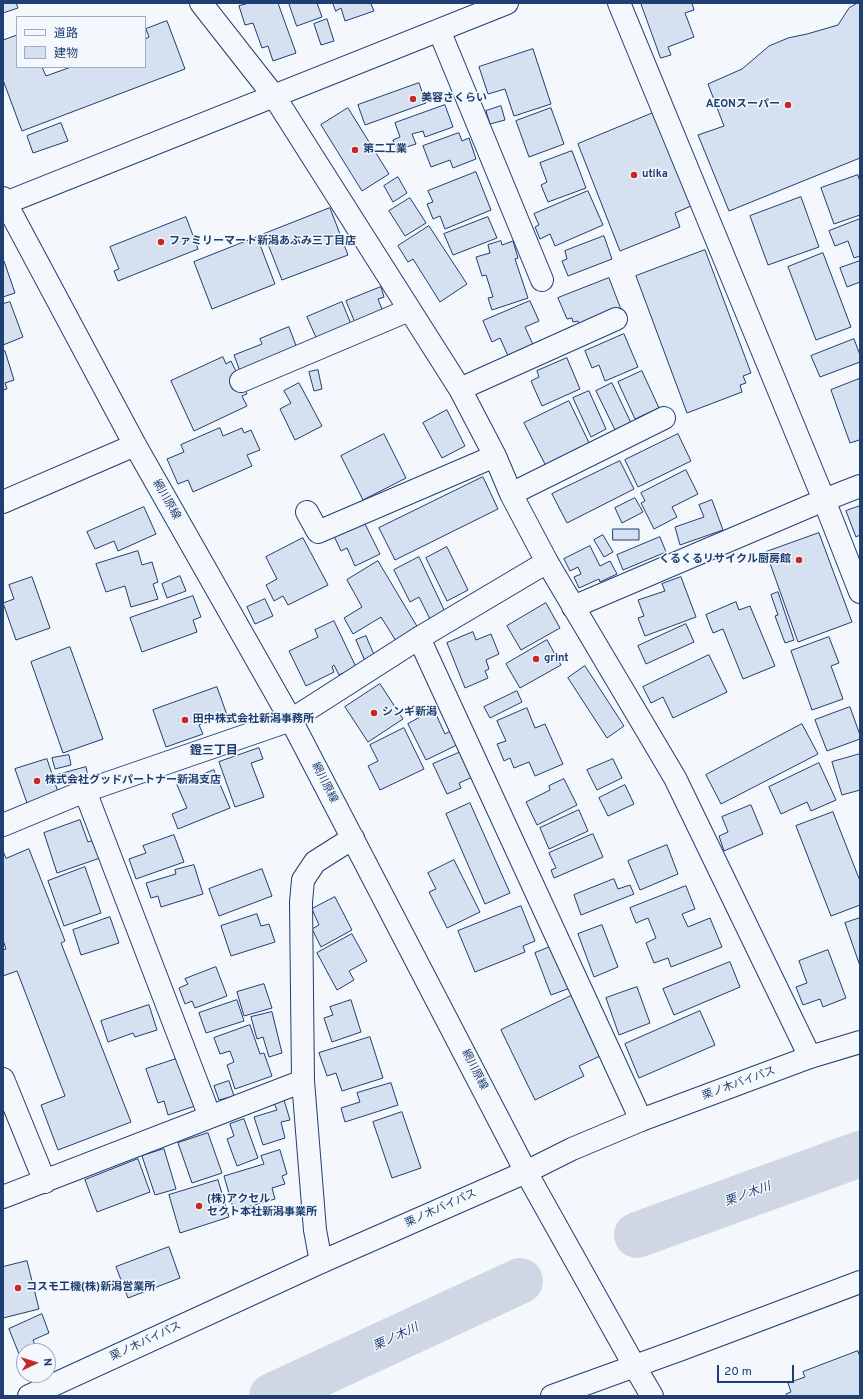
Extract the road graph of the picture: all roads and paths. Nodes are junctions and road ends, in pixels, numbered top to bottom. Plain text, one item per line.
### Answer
1 (201, 3) edge
2 (508, 3) edge
3 (619, 3) edge
4 (439, 30) junction
5 (274, 96) junction
6 (4, 202) edge
7 (542, 280) dead end
8 (409, 310) junction
9 (616, 319) dead end
10 (241, 381) dead end
11 (460, 389) junction
12 (664, 418) dead end
13 (135, 445) junction
14 (495, 456) junction
15 (860, 486) edge
16 (511, 494) junction
17 (824, 500) junction
18 (3, 502) edge
19 (307, 512) dead end
20 (547, 562) junction
21 (860, 592) edge
22 (573, 607) junction
23 (419, 638) junction
24 (292, 720) junction
25 (85, 791) junction
26 (3, 825) edge
27 (353, 838) junction
28 (860, 1042) edge
29 (810, 1057) junction
30 (3, 1079) edge
31 (303, 1081) junction
32 (210, 1117) junction
33 (641, 1120) junction
34 (526, 1172) junction
35 (45, 1182) junction
36 (3, 1197) edge
37 (321, 1262) junction
38 (860, 1282) edge
39 (635, 1367) junction
40 (29, 1396) edge
41 (552, 1396) edge
42 (652, 1396) edge

1 - 5 main road
2 - 4 main road
3 - 17 main road
4 - 5 main road
4 - 7 main road
5 - 6 main road
5 - 8 main road
6 - 13 main road, 網川原線
8 - 10 main road
8 - 11 main road
9 - 11 main road
11 - 14 main road
12 - 16 main road
13 - 18 main road
13 - 24 main road, 網川原線
14 - 16 main road
14 - 19 main road
15 - 17 main road
16 - 20 main road
17 - 21 main road
17 - 22 main road
20 - 22 main road
20 - 23 main road
22 - 29 main road
23 - 24 main road
23 - 33 main road
24 - 25 main road
24 - 27 main road, 網川原線
25 - 26 main road
25 - 32 main road
27 - 31 main road
27 - 34 main road, 網川原線
28 - 29 main road, 栗ノ木バイパス
29 - 33 main road, 栗ノ木バイパス
30 - 35 main road
31 - 32 main road
31 - 37 main road
32 - 35 main road
33 - 34 main road, 栗ノ木バイパス
34 - 37 main road, 栗ノ木バイパス
34 - 39 main road, 網川原線
35 - 36 main road
37 - 40 main road, 栗ノ木バイパス
38 - 39 main road
39 - 41 main road
39 - 42 main road, 網川原線

